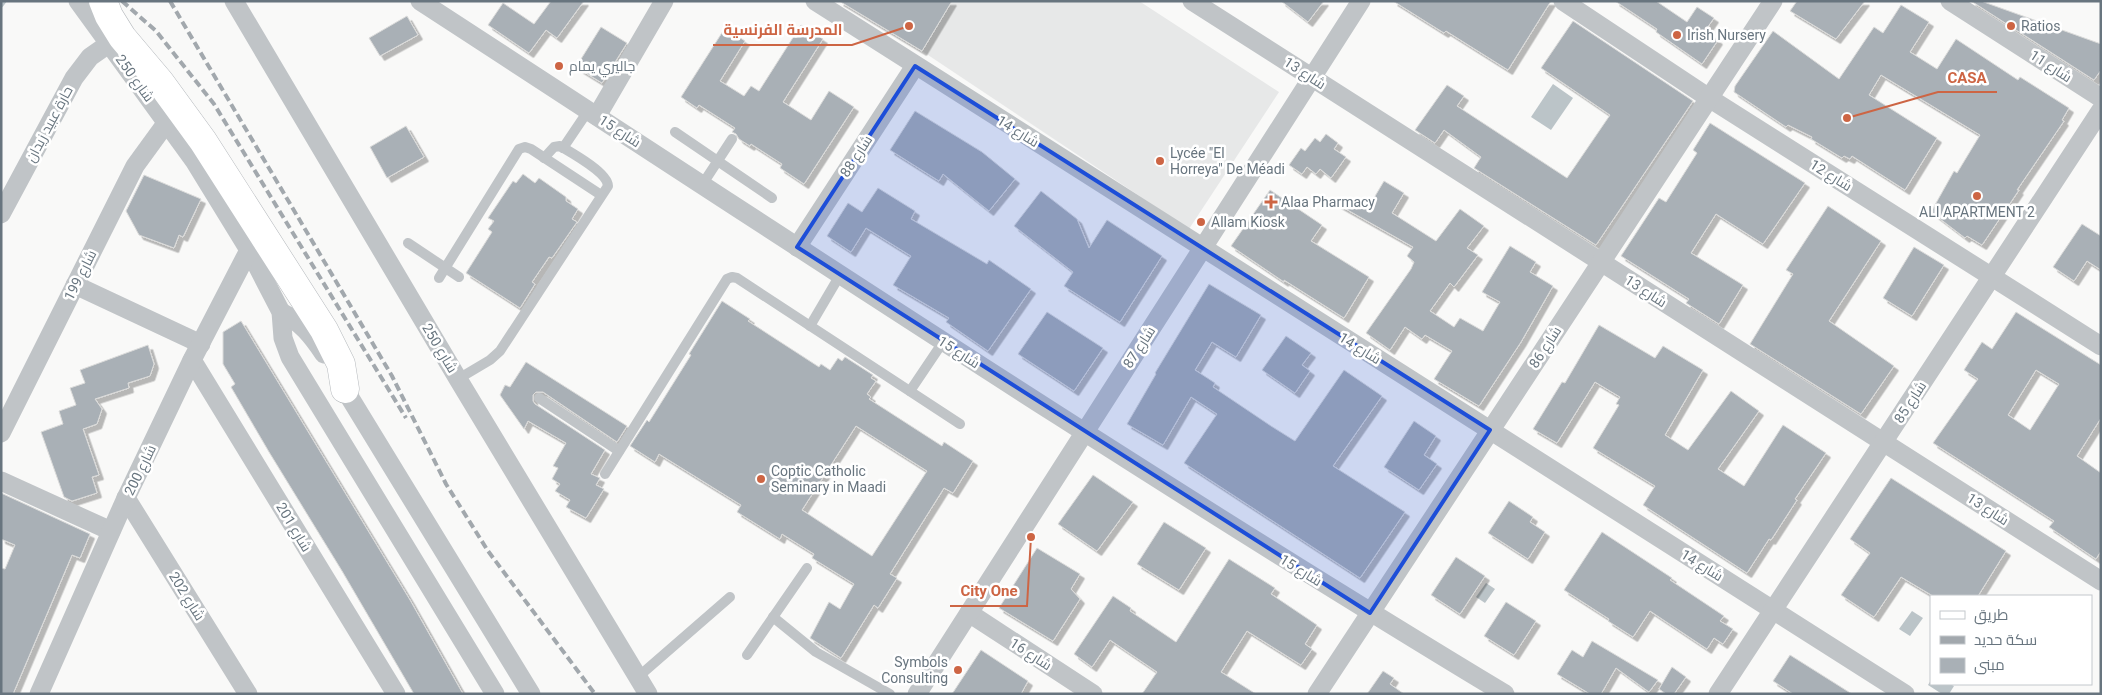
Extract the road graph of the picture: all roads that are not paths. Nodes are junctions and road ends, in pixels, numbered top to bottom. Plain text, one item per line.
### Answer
1 (78, 1) edge
2 (103, 1) edge
3 (234, 1) edge
4 (420, 1) edge
5 (664, 1) edge
6 (815, 1) edge
7 (1192, 1) edge
8 (1361, 1) edge
9 (1563, 1) edge
10 (1773, 1) edge
11 (1950, 1) edge
12 (116, 40) junction
13 (915, 66) junction
14 (1312, 78) junction
15 (1709, 98) junction
16 (2101, 98) edge
17 (2101, 110) edge
18 (592, 113) junction
19 (167, 122) junction
20 (675, 132) dead end
21 (732, 139) dead end
22 (563, 148) junction
23 (544, 158) junction
24 (717, 161) junction
25 (702, 185) junction
26 (601, 196) junction
27 (772, 198) dead end
28 (1, 214) edge
29 (408, 243) dead end
30 (798, 247) junction
31 (1203, 248) junction
32 (249, 250) junction
33 (1601, 262) junction
34 (445, 268) junction
35 (840, 275) junction
36 (1990, 276) junction
37 (459, 277) dead end
38 (439, 278) dead end
39 (75, 285) junction
40 (281, 312) junction
41 (810, 326) junction
42 (943, 342) junction
43 (2101, 346) edge
44 (197, 352) junction
45 (458, 379) junction
46 (344, 389) junction
47 (910, 391) junction
48 (539, 398) dead end
49 (960, 424) dead end
50 (1490, 430) junction
51 (1, 433) edge
52 (1084, 434) junction
53 (1884, 442) junction
54 (619, 451) junction
55 (605, 474) dead end
56 (1, 481) edge
57 (126, 498) junction
58 (111, 531) junction
59 (807, 568) dead end
60 (2101, 581) edge
61 (730, 597) dead end
62 (1774, 610) junction
63 (1370, 612) junction
64 (969, 613) junction
65 (773, 617) junction
66 (747, 655) dead end
67 (638, 677) junction
68 (39, 694) edge
69 (248, 694) edge
70 (396, 694) edge
71 (496, 694) edge
72 (531, 694) edge
73 (648, 694) edge
74 (890, 694) edge
75 (918, 694) edge
76 (1094, 694) edge
77 (1317, 694) edge
78 (1505, 694) edge
79 (1718, 694) edge
80 (1906, 694) edge

1 - 12 street, شارع 250
2 - 12 main road
3 - 45 street, شارع 250
4 - 18 street, شارع 15
5 - 18 street
6 - 13 street, شارع 14
7 - 14 street, شارع 13
8 - 14 street, شارع 87
9 - 15 street, شارع 12
10 - 15 street, شارع 86
11 - 16 street, شارع 11
12 - 19 street, شارع 250
12 - 28 street, حارة عبيد زيدان
12 - 46 main road
13 - 30 street, شارع 88
13 - 31 street, شارع 14
14 - 31 street, شارع 87
14 - 33 street, شارع 13
15 - 33 street, شارع 86
15 - 36 street, شارع 12
17 - 36 street, شارع 85
18 - 22 lane
18 - 25 street, شارع 15
19 - 32 street, شارع 250
19 - 39 street, شارع 199
20 - 24 lane
21 - 24 lane
22 - 23 lane
22 - 26 lane
23 - 26 lane
23 - 34 lane
24 - 25 lane
24 - 27 lane
25 - 30 street, شارع 15
26 - 45 lane
29 - 34 lane
30 - 35 street, شارع 15
31 - 50 street, شارع 14
31 - 52 street, شارع 87
32 - 40 street, شارع 250
32 - 44 street, شارع 200
33 - 50 street, شارع 86
33 - 53 street, شارع 13
34 - 37 lane
34 - 38 lane
35 - 41 lane
35 - 42 street, شارع 15
36 - 43 street, شارع 12
36 - 53 street, شارع 85
39 - 44 street
39 - 51 street, شارع 199
40 - 46 street
40 - 71 street, شارع 250
41 - 47 lane
41 - 54 lane
42 - 47 lane
42 - 52 street, شارع 15
44 - 57 street, شارع 200
44 - 70 street, شارع 201
45 - 67 street, شارع 250
46 - 72 street
47 - 49 lane
48 - 54 lane
50 - 62 street, شارع 14
50 - 63 street, شارع 86
52 - 63 street, شارع 15
52 - 64 street, شارع 87
53 - 60 street, شارع 13
53 - 62 street, شارع 85
54 - 55 lane
56 - 58 street
57 - 58 street, شارع 200
57 - 69 street, شارع 202
58 - 68 street, شارع 200
59 - 65 lane
61 - 67 lane
62 - 79 street, شارع 85
62 - 80 street, شارع 14
63 - 77 street, شارع 86
63 - 78 street, شارع 15
64 - 75 street, شارع 87
64 - 76 street, شارع 16
65 - 66 lane
65 - 74 lane
67 - 73 street, شارع 250

